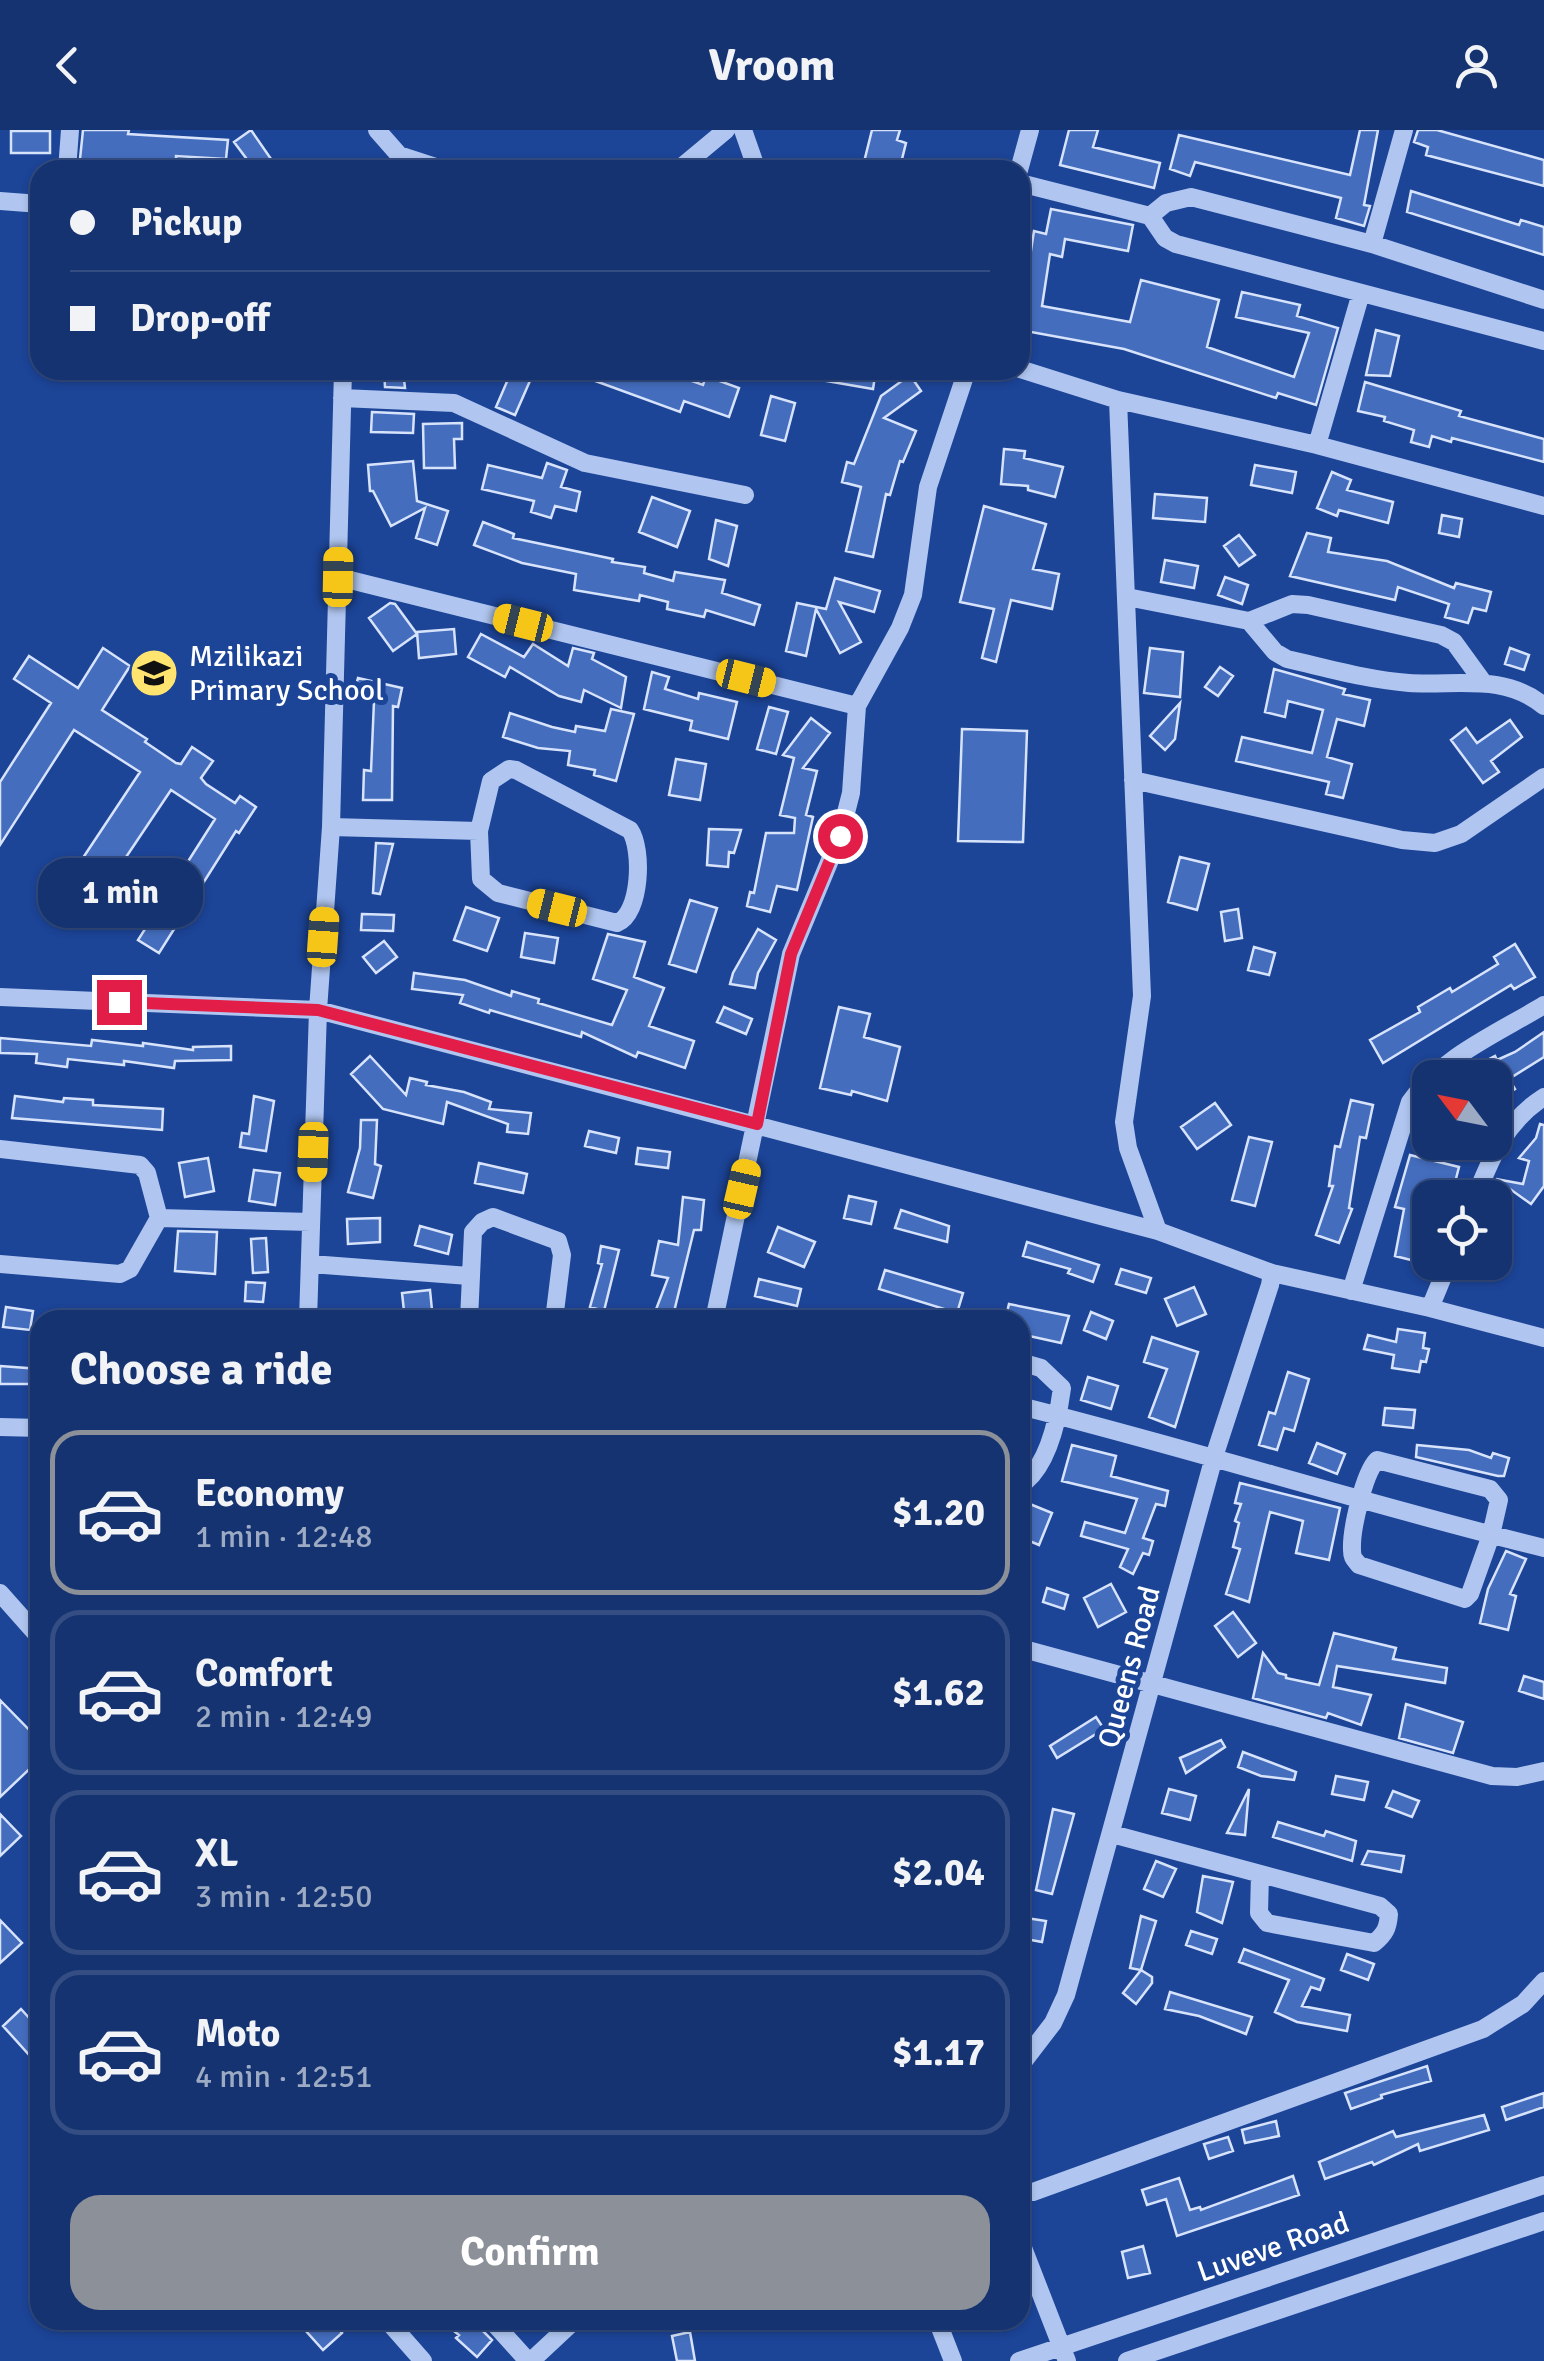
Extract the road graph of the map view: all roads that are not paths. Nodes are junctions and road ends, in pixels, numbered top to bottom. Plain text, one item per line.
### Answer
1 (70, 130) edge
2 (377, 130) edge
3 (726, 130) edge
4 (742, 130) edge
5 (1030, 130) edge
6 (1404, 130) edge
7 (68, 160) edge
8 (392, 160) edge
9 (690, 160) edge
10 (753, 160) edge
11 (1022, 160) edge
12 (1030, 186) edge
13 (0, 201) edge
14 (30, 203) edge
15 (1150, 216) junction
16 (1372, 244) junction
17 (1360, 293) junction
18 (1544, 300) edge
19 (1544, 341) edge
20 (1030, 372) edge
21 (343, 380) edge
22 (964, 380) edge
23 (342, 398) junction
24 (1118, 400) junction
25 (1317, 444) junction
26 (745, 495) dead end
27 (1544, 506) edge
28 (338, 577) junction
29 (1127, 598) junction
30 (1248, 621) junction
31 (1483, 682) junction
32 (857, 706) junction
33 (1544, 706) edge
34 (1544, 778) edge
35 (1133, 780) junction
36 (331, 827) junction
37 (479, 831) junction
38 (0, 997) edge
39 (1544, 1004) edge
40 (318, 1010) junction
41 (1544, 1097) edge
42 (757, 1124) junction
43 (0, 1148) edge
44 (1482, 1180) edge
45 (159, 1218) junction
46 (311, 1222) junction
47 (1158, 1231) junction
48 (0, 1264) edge
49 (311, 1264) junction
50 (1272, 1273) junction
51 (469, 1276) junction
52 (1442, 1280) edge
53 (1351, 1290) junction
54 (1430, 1308) junction
55 (309, 1310) edge
56 (469, 1310) edge
57 (555, 1310) edge
58 (716, 1310) edge
59 (1544, 1338) edge
60 (1030, 1365) edge
61 (1030, 1408) edge
62 (1058, 1415) junction
63 (0, 1427) edge
64 (30, 1428) edge
65 (1214, 1457) junction
66 (1030, 1478) edge
67 (1360, 1501) junction
68 (1491, 1535) junction
69 (1544, 1548) edge
70 (0, 1593) edge
71 (30, 1627) edge
72 (1030, 1651) edge
73 (1153, 1685) junction
74 (1544, 1772) edge
75 (1112, 1834) junction
76 (1260, 1874) junction
77 (1544, 1981) edge
78 (1030, 2053) edge
79 (1544, 2185) edge
80 (1030, 2192) edge
81 (1544, 2222) edge
82 (1030, 2266) edge
83 (395, 2330) edge
84 (500, 2330) edge
85 (564, 2330) edge
86 (941, 2330) edge
87 (1064, 2354) edge
88 (423, 2361) edge
89 (529, 2361) edge
90 (953, 2361) edge
91 (1019, 2361) edge
92 (1127, 2361) edge

1 - 7 street
2 - 8 street
3 - 9 street
4 - 10 street
5 - 11 street
6 - 16 street
12 - 15 street
13 - 14 street
15 - 16 street
15 - 17 street
16 - 18 street
17 - 19 street
17 - 25 street
20 - 24 street
21 - 23 street
22 - 32 street
23 - 26 street
23 - 28 street
24 - 25 street
24 - 29 street
25 - 27 street
28 - 32 street
28 - 36 street
29 - 30 street
29 - 35 street
30 - 31 street
30 - 31 street
31 - 33 street
32 - 42 street
34 - 35 street
35 - 47 street
36 - 37 street
36 - 40 street
37 - 37 street
38 - 40 street
39 - 53 street
40 - 42 street
40 - 46 street
41 - 44 street
42 - 47 street
42 - 58 street
43 - 45 street
45 - 46 street
45 - 48 street
46 - 49 street
47 - 50 street
49 - 51 street
49 - 55 street
50 - 53 street
50 - 65 street, Queens Road
51 - 56 street
51 - 57 street
52 - 54 street
53 - 54 street
54 - 59 street
60 - 62 street
61 - 62 street
62 - 65 street
62 - 66 street
63 - 64 street
65 - 67 street
65 - 73 street, Queens Road
67 - 68 street
67 - 68 street
67 - 68 street
68 - 69 street
70 - 71 street
72 - 73 street
73 - 74 street
73 - 75 street, Queens Road
75 - 76 street
75 - 78 street, Queens Road
76 - 76 street
77 - 80 street
79 - 87 street, Luveve Road
81 - 92 street, Luveve Road
82 - 87 street
83 - 88 street
84 - 89 street
85 - 89 street
86 - 90 street
87 - 91 street, Luveve Road

